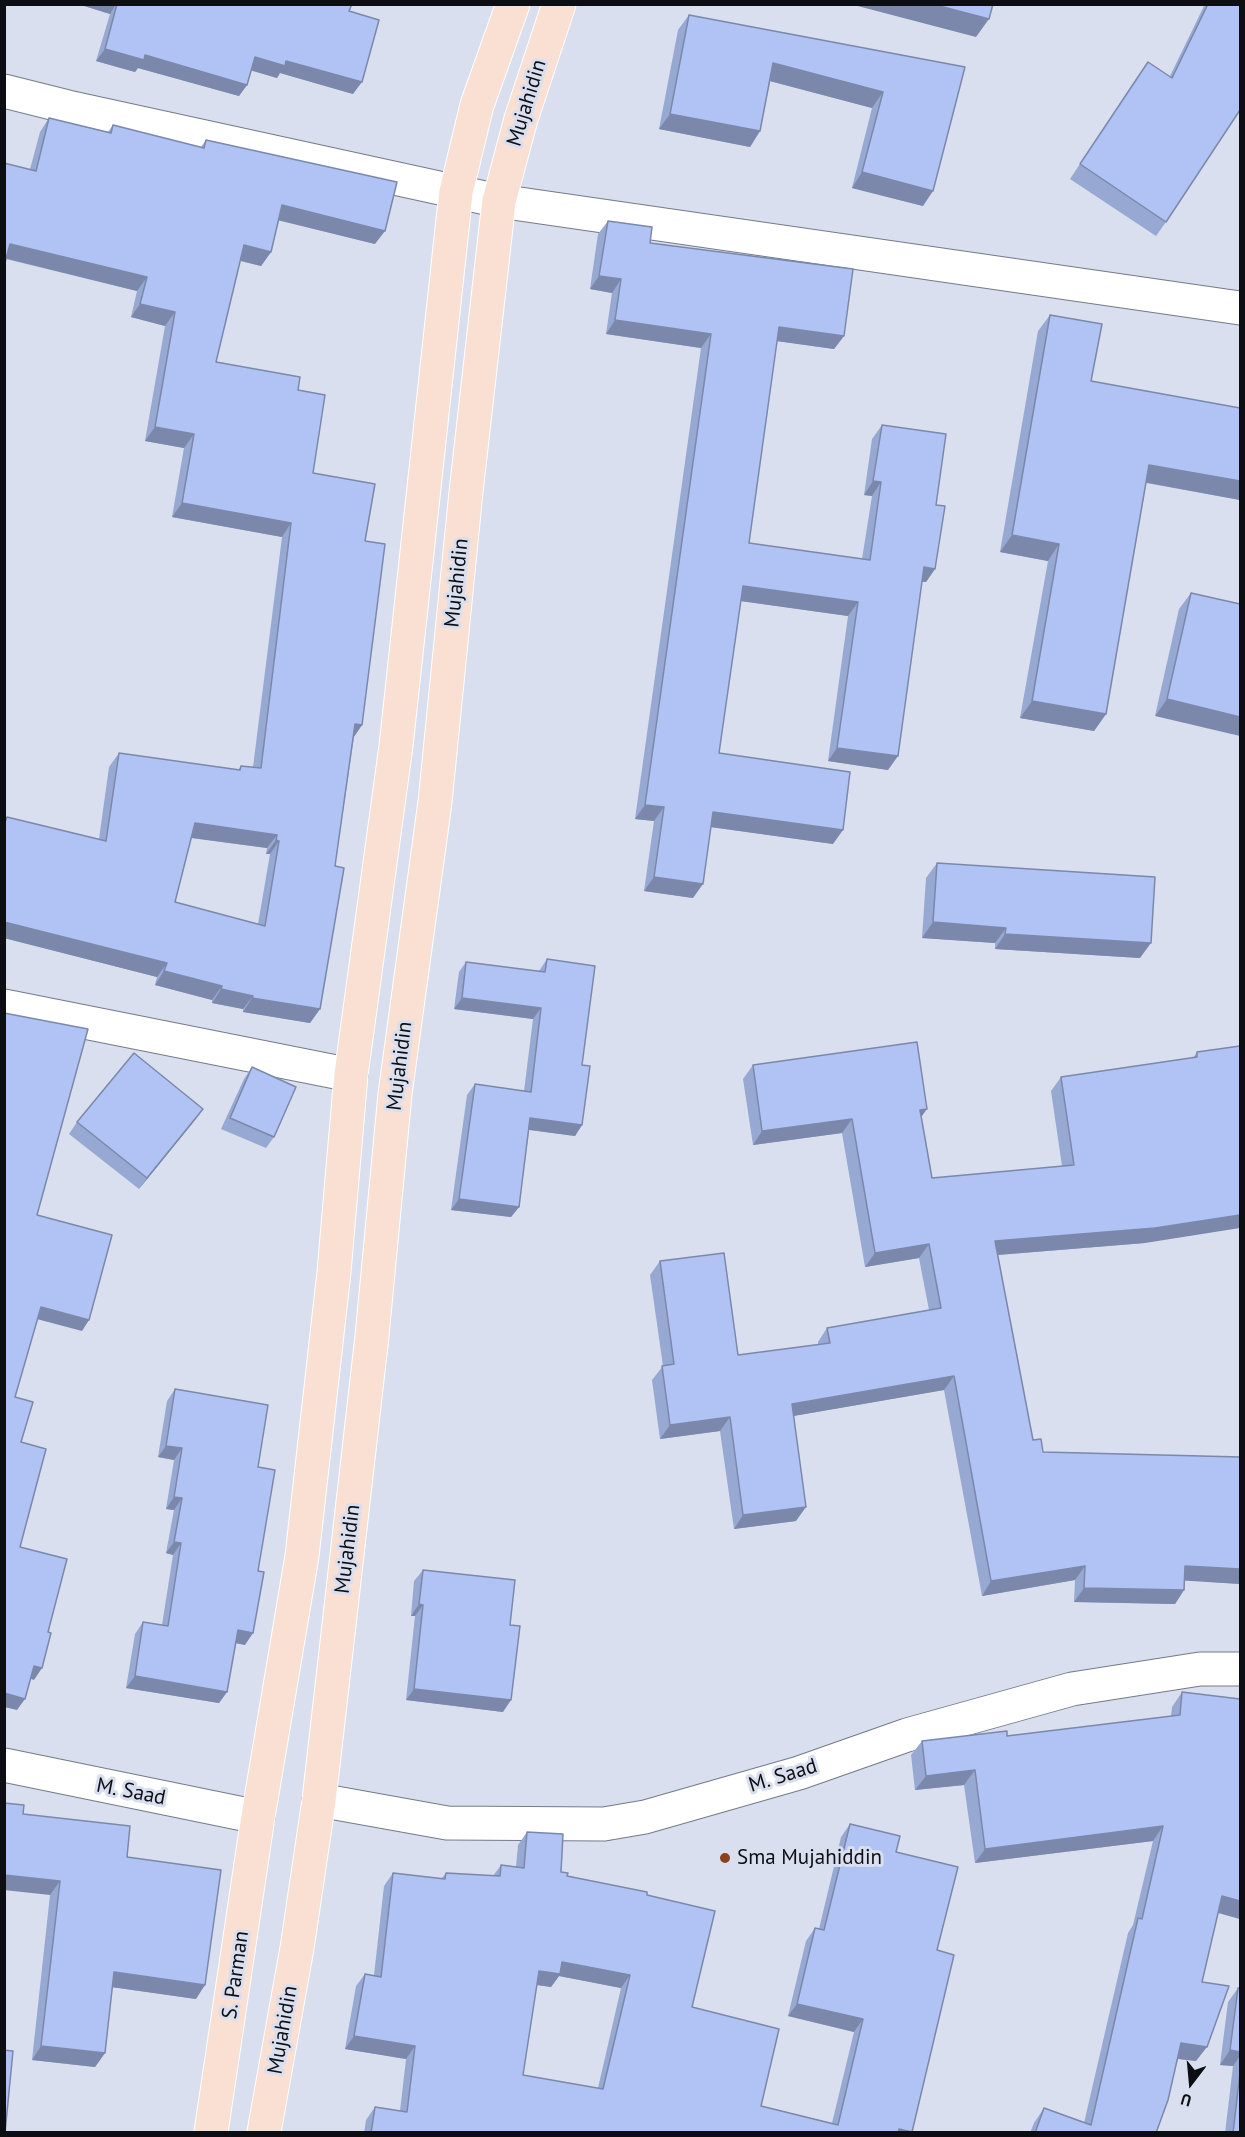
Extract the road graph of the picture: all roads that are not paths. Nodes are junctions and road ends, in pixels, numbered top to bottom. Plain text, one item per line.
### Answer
1 (513, 4) edge
2 (559, 4) edge
3 (4, 91) edge
4 (456, 192) junction
5 (499, 201) junction
6 (1240, 308) edge
7 (4, 1006) edge
8 (351, 1075) junction
9 (1240, 1669) edge
10 (4, 1765) edge
11 (319, 1800) junction
12 (258, 1817) junction
13 (211, 2133) edge
14 (264, 2133) edge

1 - 4 main road
2 - 5 main road, Mujahidin
3 - 4 street
4 - 5 street
4 - 8 main road
5 - 6 street
5 - 11 main road, Mujahidin
7 - 8 street
8 - 12 main road
9 - 11 street, M. Saad
10 - 12 street, M. Saad
11 - 14 main road, Mujahidin
12 - 13 main road, S. Parman

